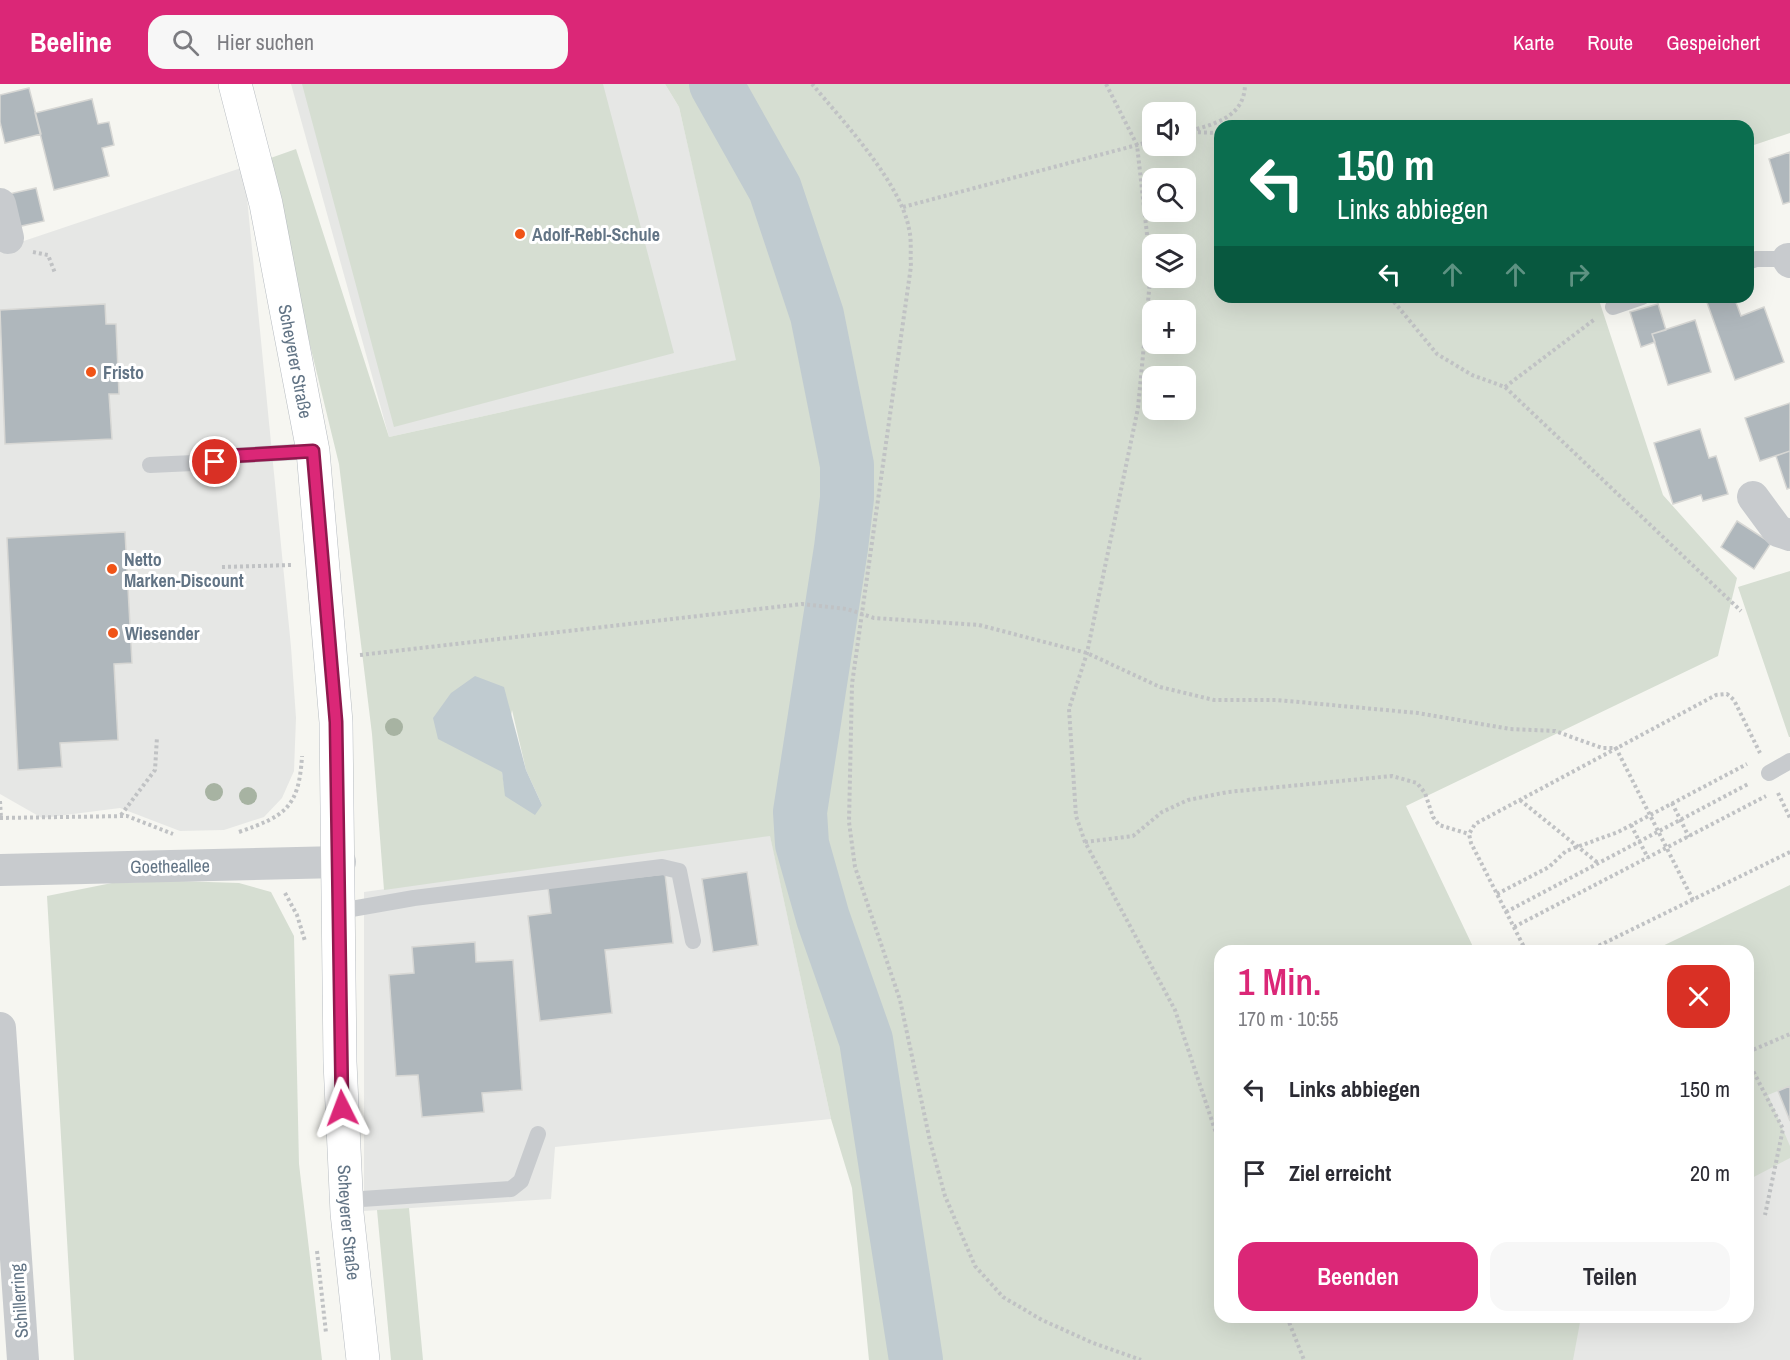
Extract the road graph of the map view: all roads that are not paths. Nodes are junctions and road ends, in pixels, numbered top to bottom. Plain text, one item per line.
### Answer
1 (235, 84) edge
2 (0, 204) edge
3 (8, 237) dead end
4 (1754, 260) edge
5 (1789, 260) edge
6 (1625, 303) edge
7 (1613, 307) road end
8 (313, 451) junction
9 (150, 465) dead end
10 (1753, 497) dead end
11 (1790, 535) edge
12 (1790, 761) edge
13 (1769, 773) road end
14 (340, 862) junction
15 (0, 870) edge
16 (340, 911) junction
17 (693, 942) dead end
18 (0, 1028) edge
19 (538, 1134) dead end
20 (5, 1170) edge
21 (347, 1200) junction
22 (23, 1360) edge
23 (363, 1360) edge

1 - 8 street, Scheyerer Straße
2 - 3 street
4 - 5 lane
6 - 7 lane
8 - 9 lane
8 - 14 street, Scheyerer Straße
10 - 11 street
12 - 13 lane
14 - 15 street, Goetheallee
14 - 16 street, Scheyerer Straße
16 - 17 lane
16 - 21 street, Scheyerer Straße
18 - 20 street, Schillerring
19 - 21 lane
20 - 22 street, Schillerring
21 - 23 street, Scheyerer Straße

